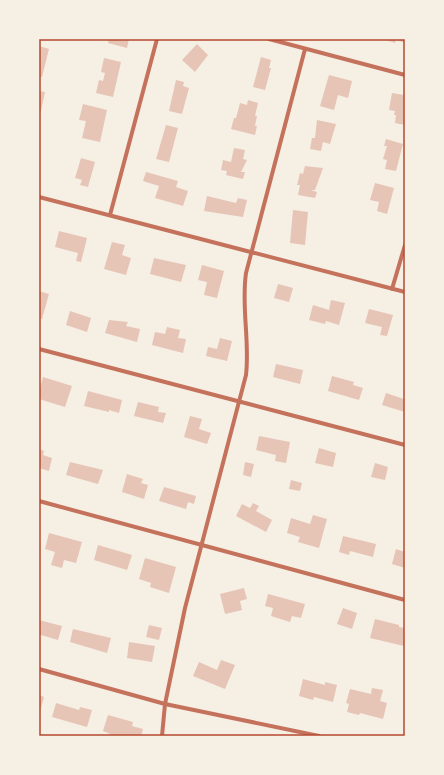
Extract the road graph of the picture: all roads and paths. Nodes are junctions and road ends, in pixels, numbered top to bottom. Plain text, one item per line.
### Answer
1 (157, 39) edge
2 (269, 39) edge
3 (305, 49) junction
4 (405, 75) edge
5 (39, 197) edge
6 (110, 215) junction
7 (405, 245) edge
8 (252, 252) junction
9 (392, 289) junction
10 (405, 292) edge
11 (39, 350) edge
12 (240, 402) junction
13 (405, 445) edge
14 (39, 501) edge
15 (202, 546) junction
16 (405, 600) edge
17 (39, 669) edge
18 (165, 704) junction
19 (162, 736) edge
20 (319, 736) edge

1 - 6 street
2 - 3 street
3 - 4 street
3 - 8 street
5 - 6 street
6 - 8 street
7 - 9 street
8 - 9 street
8 - 12 street
9 - 10 street
11 - 12 street
12 - 13 street
12 - 15 street
14 - 15 street
15 - 16 street
15 - 18 street
17 - 18 street
18 - 19 street
18 - 20 street

